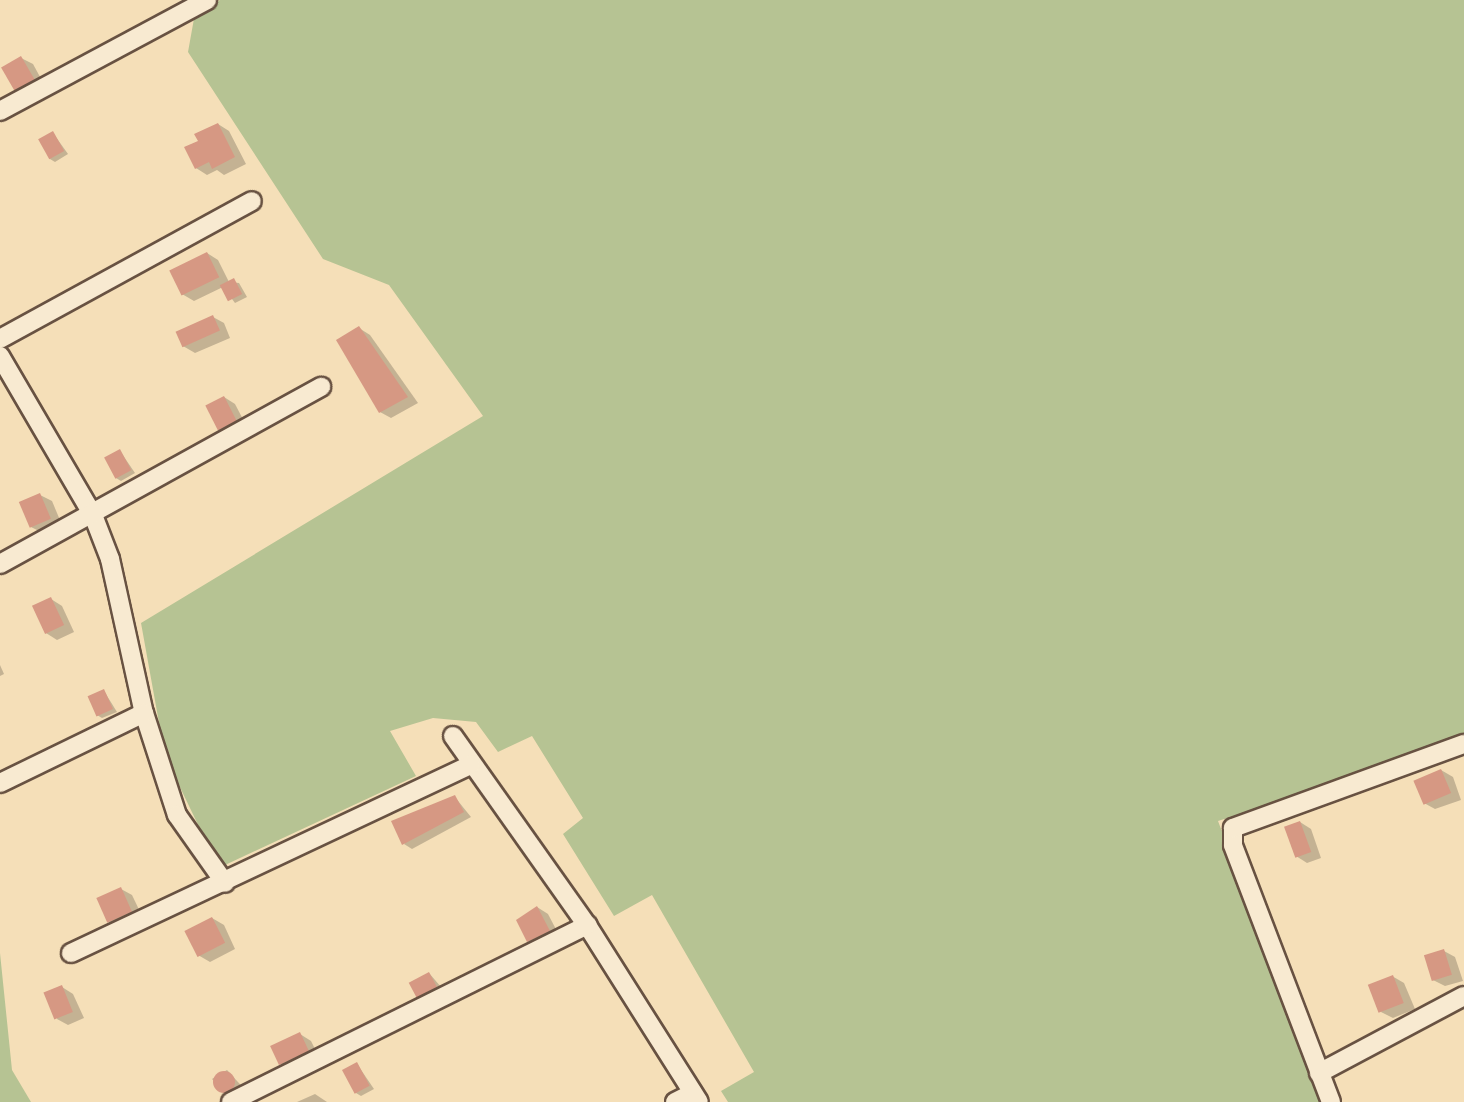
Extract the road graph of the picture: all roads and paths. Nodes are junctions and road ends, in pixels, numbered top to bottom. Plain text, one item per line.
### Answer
1 (207, 0) edge
2 (0, 111) edge
3 (252, 201) dead end
4 (0, 339) edge
5 (0, 356) edge
6 (321, 387) dead end
7 (93, 515) junction
8 (0, 564) edge
9 (144, 713) junction
10 (453, 736) dead end
11 (1464, 744) edge
12 (471, 765) junction
13 (0, 783) edge
14 (225, 883) junction
15 (587, 925) junction
16 (71, 954) dead end
17 (1464, 996) edge
18 (1319, 1073) junction
19 (696, 1097) edge
20 (231, 1102) edge
21 (675, 1102) edge
22 (1331, 1102) edge

1 - 2 street
3 - 4 street
5 - 7 street
6 - 7 street
7 - 8 street
7 - 9 street
9 - 13 street
9 - 14 street
10 - 12 street
11 - 18 street
12 - 14 street
12 - 15 street
14 - 16 street
15 - 19 street
15 - 20 street
17 - 18 street
18 - 22 street
19 - 21 street

